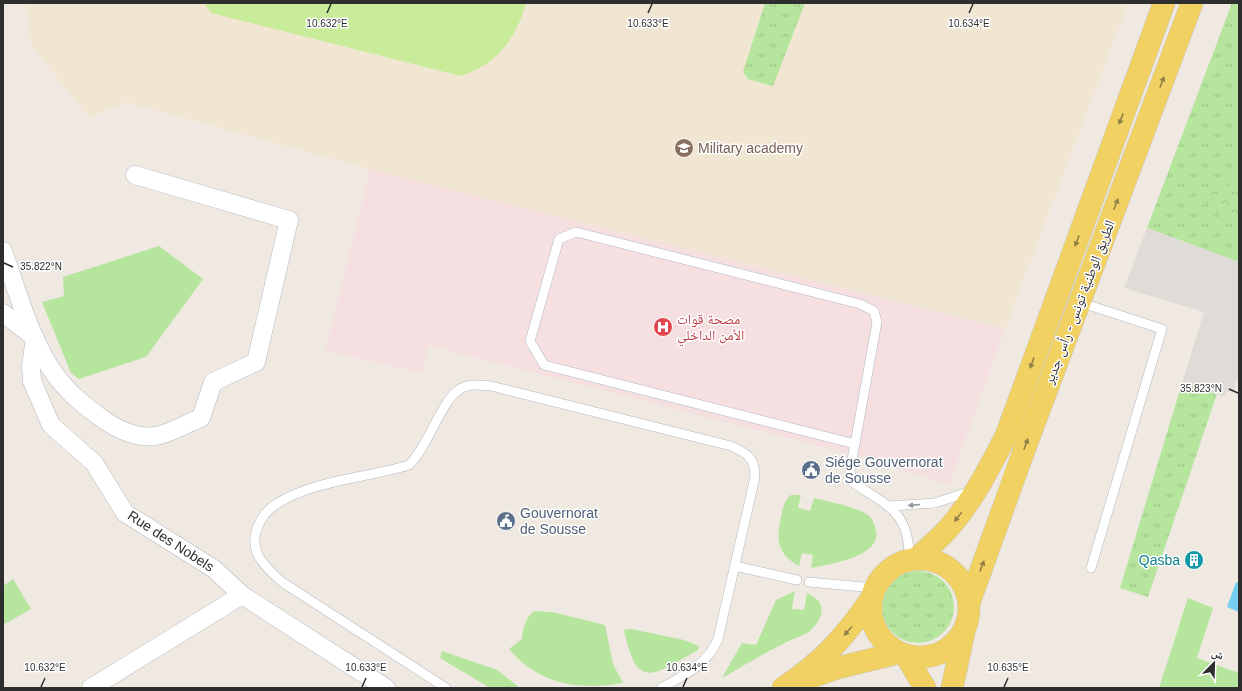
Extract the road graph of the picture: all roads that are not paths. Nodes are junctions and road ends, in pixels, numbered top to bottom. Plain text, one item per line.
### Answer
1 (1164, 3) edge
2 (1192, 3) edge
3 (135, 175) dead end
4 (3, 251) edge
5 (1079, 302) junction
6 (3, 313) edge
7 (36, 338) junction
8 (855, 444) junction
9 (978, 488) junction
10 (890, 506) junction
11 (912, 559) junction
12 (735, 566) junction
13 (1091, 568) dead end
14 (797, 580) dead end
15 (809, 582) dead end
16 (872, 594) junction
17 (242, 595) junction
18 (969, 603) junction
19 (965, 628) junction
20 (902, 655) junction
21 (91, 688) edge
22 (386, 688) edge
23 (446, 688) edge
24 (661, 688) edge
25 (784, 688) edge
26 (925, 688) edge
27 (952, 688) edge

1 -> 9 main road, الطريق الوطنية تونس - رأس جدير
5 -> 2 main road, الطريق الوطنية تونس - رأس جدير
3 - 7 street
4 - 7 street
5 - 13 lane
18 -> 5 main road, الطريق الوطنية تونس - رأس جدير
6 - 7 street
7 - 17 street, Rue des Nobels
8 - 8 lane
8 - 10 lane
9 -> 10 lane
9 -> 11 main road, الطريق الوطنية تونس - رأس جدير
10 - 11 lane
11 - 16 main road
11 - 18 main road
12 - 14 lane
12 - 23 lane
12 - 24 lane
15 - 16 lane
16 - 20 main road
16 -> 25 main road
17 - 21 street
17 - 22 street, Rue des Nobels
18 - 19 main road
19 - 20 main road
19 - 27 main road
20 - 25 main road
20 - 26 main road

